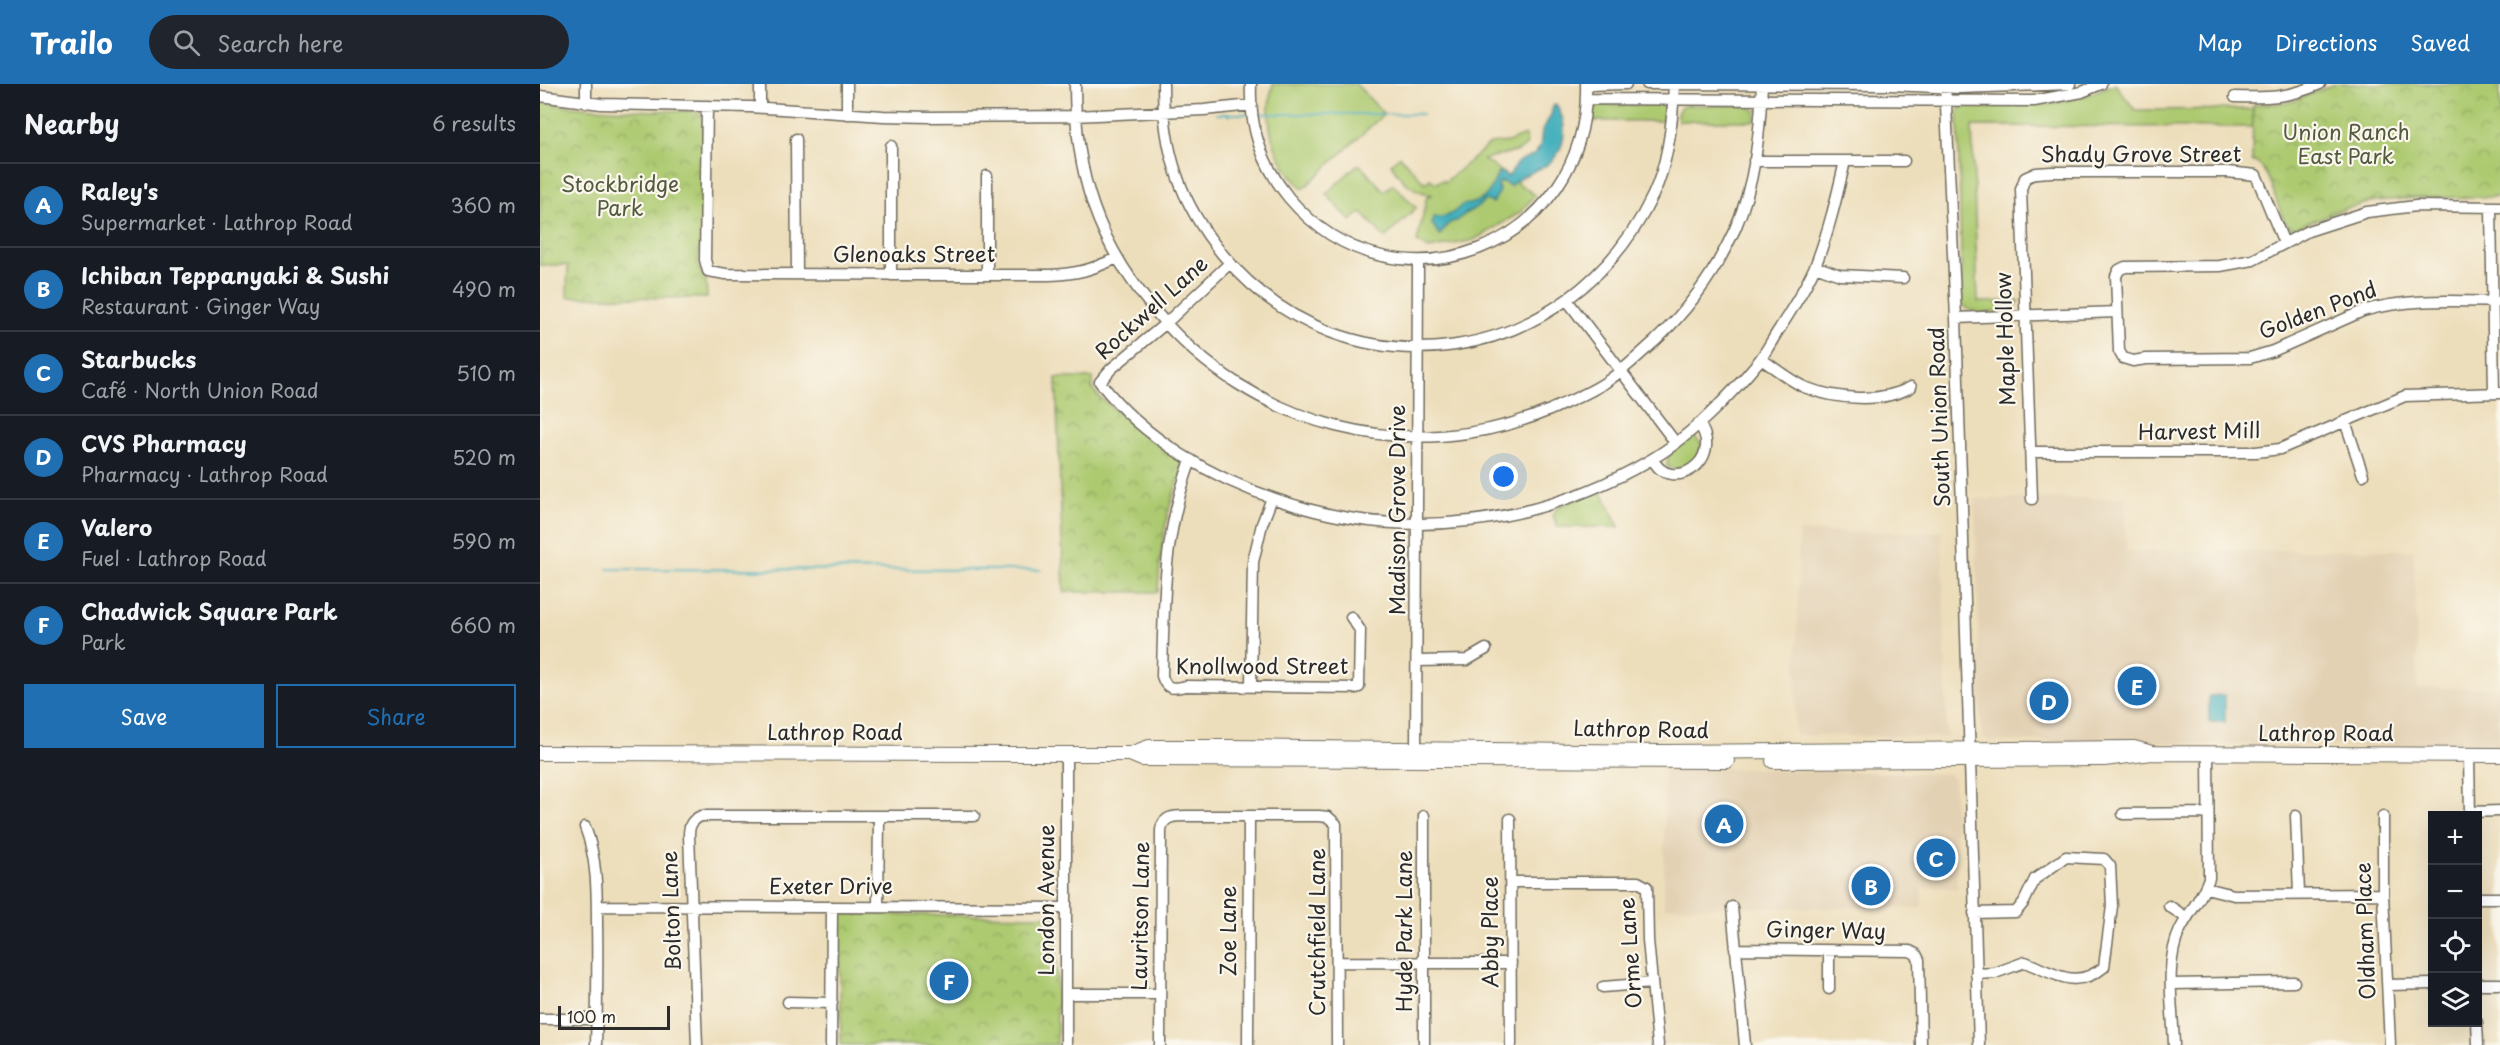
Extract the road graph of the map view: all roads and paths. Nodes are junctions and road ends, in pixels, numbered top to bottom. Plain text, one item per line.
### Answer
1 (586, 84) edge
2 (760, 84) edge
3 (847, 84) edge
4 (1075, 84) edge
5 (1163, 84) edge
6 (1251, 84) edge
7 (1586, 84) edge
8 (1626, 84) edge
9 (1647, 84) edge
10 (1674, 84) edge
11 (1762, 84) edge
12 (2070, 84) edge
13 (2101, 84) edge
14 (2319, 84) edge
15 (1945, 85) edge
16 (540, 96) edge
17 (2235, 97) dead end
18 (1586, 99) junction
19 (1673, 100) junction
20 (1945, 100) junction
21 (1762, 101) junction
22 (586, 103) junction
23 (1251, 105) junction
24 (707, 106) junction
25 (760, 107) junction
26 (1163, 111) junction
27 (847, 114) junction
28 (1075, 116) junction
29 (796, 139) dead end
30 (891, 146) dead end
31 (1754, 160) junction
32 (1845, 161) junction
33 (1904, 161) dead end
34 (987, 177) dead end
35 (2025, 178) joint
36 (2495, 207) edge
37 (2284, 243) junction
38 (1117, 258) junction
39 (1418, 261) junction
40 (1230, 262) junction
41 (1815, 266) junction
42 (796, 274) junction
43 (891, 275) junction
44 (987, 275) junction
45 (1903, 279) dead end
46 (1567, 300) junction
47 (2496, 302) edge
48 (2117, 312) junction
49 (2024, 316) junction
50 (1956, 318) junction
51 (1165, 324) junction
52 (1417, 348) junction
53 (1761, 359) junction
54 (1621, 370) junction
55 (1911, 387) dead end
56 (2497, 393) edge
57 (2345, 421) junction
58 (1699, 424) junction
59 (1417, 437) junction
60 (1675, 442) junction
61 (2031, 452) junction
62 (1653, 459) junction
63 (1191, 460) junction
64 (2363, 475) dead end
65 (1272, 498) junction
66 (2032, 498) dead end
67 (1419, 524) junction
68 (1351, 617) dead end
69 (1486, 650) dead end
70 (1418, 661) junction
71 (1251, 686) junction
72 (540, 753) edge
73 (1066, 754) junction
74 (1416, 754) junction
75 (2208, 754) junction
76 (1969, 755) junction
77 (2469, 755) junction
78 (2500, 755) edge
79 (2470, 811) edge
80 (2500, 812) edge
81 (2208, 813) junction
82 (2482, 813) edge
83 (2123, 814) dead end
84 (974, 816) dead end
85 (1424, 816) dead end
86 (2296, 816) dead end
87 (2383, 816) dead end
88 (879, 817) junction
89 (1249, 817) junction
90 (1510, 819) dead end
91 (585, 827) dead end
92 (1511, 882) junction
93 (2206, 888) junction
94 (2299, 894) junction
95 (2383, 894) junction
96 (2482, 898) edge
97 (2500, 898) edge
98 (597, 906) junction
99 (691, 906) junction
100 (2169, 906) dead end
101 (832, 907) junction
102 (878, 907) junction
103 (1732, 907) dead end
104 (1066, 908) junction
105 (1974, 913) junction
106 (2187, 918) junction
107 (1736, 949) junction
108 (1828, 951) junction
109 (1337, 962) junction
110 (1424, 962) junction
111 (1511, 963) junction
112 (1976, 974) junction
113 (2294, 982) dead end
114 (1652, 983) junction
115 (2172, 984) junction
116 (2428, 984) edge
117 (2482, 984) edge
118 (2500, 984) edge
119 (2388, 985) junction
120 (1603, 987) dead end
121 (1829, 988) dead end
122 (1066, 994) junction
123 (1159, 994) junction
124 (788, 1002) dead end
125 (832, 1003) junction
126 (540, 1019) edge
127 (597, 1019) junction
128 (2477, 1027) edge
129 (596, 1045) edge
130 (697, 1045) edge
131 (831, 1045) edge
132 (1066, 1045) edge
133 (1160, 1045) edge
134 (1248, 1045) edge
135 (1337, 1045) edge
136 (1424, 1045) edge
137 (1511, 1045) edge
138 (1658, 1045) edge
139 (1745, 1045) edge
140 (1921, 1045) edge
141 (1978, 1045) edge
142 (2174, 1045) edge
143 (2390, 1045) edge
144 (2478, 1045) edge

1 - 22 street
2 - 25 street
3 - 27 street
4 - 28 street
5 - 26 street
6 - 23 street
7 - 8 street
7 - 18 street
9 - 10 street
10 - 11 street
10 - 19 street
11 - 15 street
11 - 21 street
12 - 15 street
13 - 20 street
14 - 17 street
15 - 20 street, South Union Road
16 - 22 street
18 - 19 street
18 - 39 street
19 - 21 street
19 - 46 street
20 - 21 street
20 - 50 street, South Union Road
21 - 31 street
22 - 24 street
23 - 26 street
23 - 39 street
24 - 25 street
24 - 42 street, Glenoaks Street
25 - 27 street
26 - 28 street
26 - 40 street
27 - 28 street
28 - 38 street
29 - 42 street
30 - 43 street
31 - 32 street
31 - 54 street
32 - 33 street
32 - 41 street
34 - 44 street
35 - 37 street, Shady Grove Street
35 - 49 street, Maple Hollow
36 - 37 street
36 - 47 street
37 - 48 street
38 - 44 street, Glenoaks Street
38 - 51 street
39 - 52 street, Madison Grove Drive
40 - 51 street, Rockwell Lane
40 - 52 street
41 - 45 street
41 - 53 street
42 - 43 street, Glenoaks Street
43 - 44 street, Glenoaks Street
46 - 52 street
46 - 54 street
47 - 48 street, Golden Pond
47 - 56 street
48 - 49 street
49 - 50 street
49 - 61 street, Maple Hollow
50 - 76 street, South Union Road
51 - 59 street
51 - 63 street, Rockwell Lane
52 - 59 street, Madison Grove Drive
53 - 55 street
53 - 58 street
54 - 59 street
54 - 60 street
56 - 57 street, Harvest Mill
57 - 61 street, Harvest Mill
57 - 64 street
58 - 60 street
58 - 62 street
59 - 67 street, Madison Grove Drive
60 - 62 street
61 - 66 street, Maple Hollow
62 - 67 street
63 - 65 street
63 - 71 street, Knollwood Street
65 - 67 street
65 - 71 street
67 - 70 street, Madison Grove Drive
68 - 71 street, Knollwood Street
69 - 70 street
70 - 74 street, Madison Grove Drive
72 - 73 main road, Lathrop Road
73 - 74 main road, Lathrop Road
73 - 104 street, London Avenue
74 - 76 main road, Lathrop Road
75 - 76 main road, Lathrop Road
75 - 77 main road, Lathrop Road
75 - 81 street
76 - 105 street, South Union Road
77 - 78 main road, Lathrop Road
77 - 79 street
80 - 82 street
81 - 83 street
81 - 93 street
84 - 88 street
85 - 110 street, Hyde Park Lane
86 - 94 street
87 - 95 street, Oldham Place
88 - 99 street, Bolton Lane
88 - 102 street
89 - 109 street, Crutchfield Lane
89 - 123 street, Lauritson Lane
89 - 134 street, Zoe Lane
90 - 92 street, Abby Place
91 - 98 street
92 - 111 street, Abby Place
92 - 114 street, Orme Lane
93 - 94 street
93 - 106 street
94 - 95 street
95 - 119 street, Oldham Place
96 - 97 street
98 - 99 street, Exeter Drive
98 - 127 street
99 - 101 street, Exeter Drive
99 - 130 street, Bolton Lane
100 - 106 street
101 - 102 street, Exeter Drive
101 - 125 street
102 - 104 street, Exeter Drive
103 - 107 street
104 - 122 street, London Avenue
105 - 112 street, South Union Road
105 - 112 street
106 - 115 street
107 - 108 street, Ginger Way
107 - 139 street
108 - 121 street
108 - 140 street, Ginger Way
109 - 110 street
109 - 135 street, Crutchfield Lane
110 - 111 street
110 - 136 street, Hyde Park Lane
111 - 137 street, Abby Place
112 - 141 street, South Union Road
113 - 115 street
114 - 120 street
114 - 138 street, Orme Lane
115 - 142 street
116 - 119 street
117 - 118 street
119 - 143 street, Oldham Place
122 - 123 street
122 - 132 street, London Avenue
123 - 133 street, Lauritson Lane
124 - 125 street
125 - 131 street
126 - 127 street
127 - 129 street
128 - 144 street

